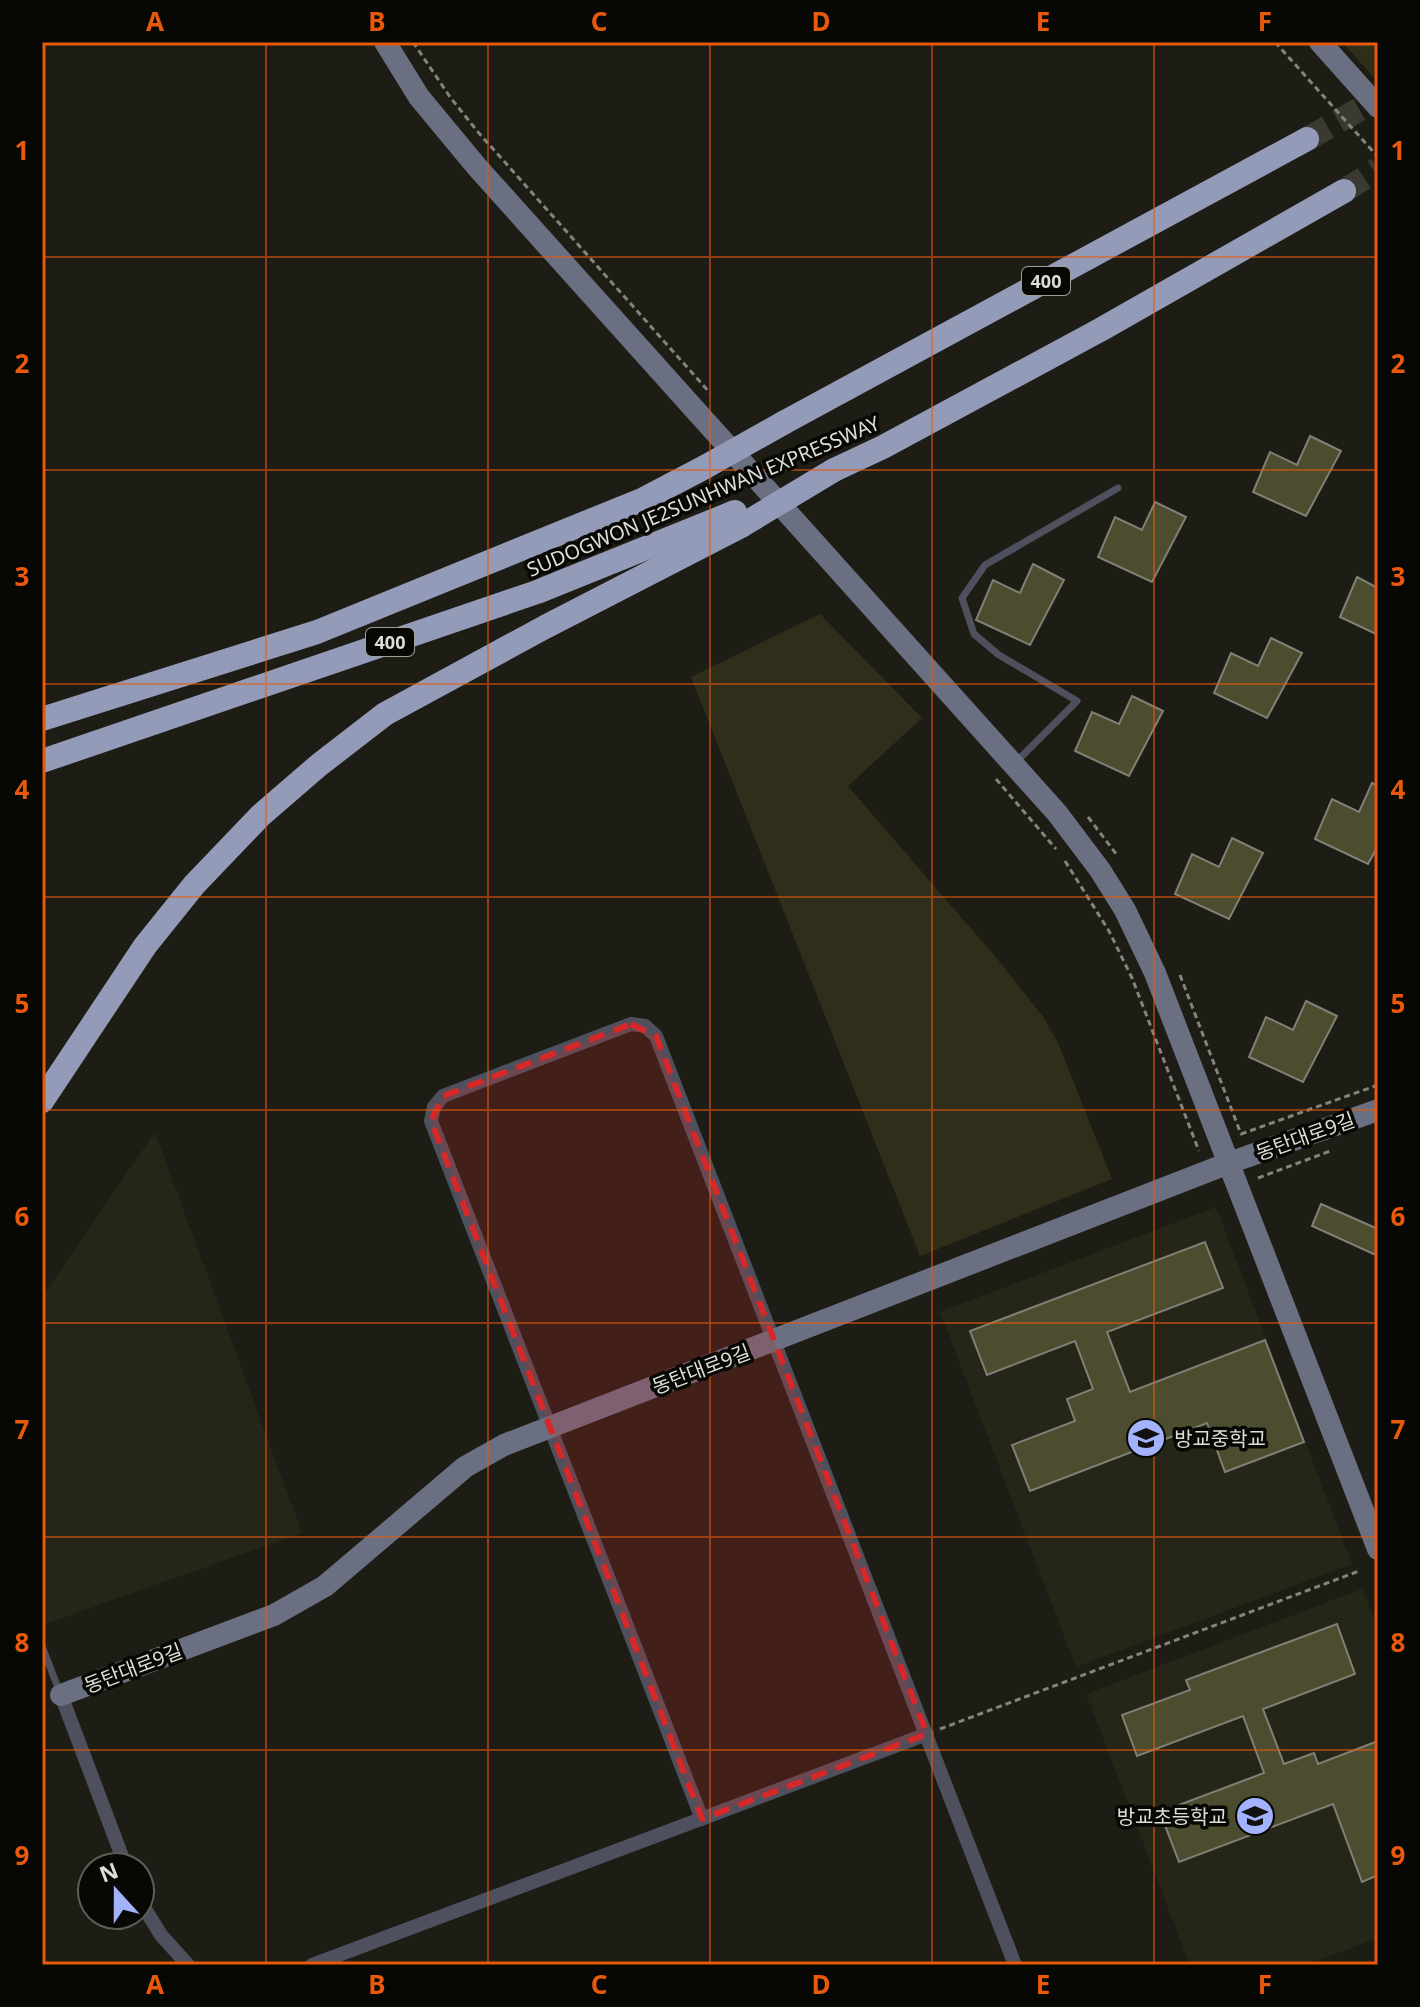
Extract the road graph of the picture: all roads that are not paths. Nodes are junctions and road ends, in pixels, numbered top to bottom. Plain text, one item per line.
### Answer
1 (385, 42) edge
2 (1320, 42) edge
3 (1378, 107) edge
4 (1307, 139) tunnel mouth
5 (1344, 191) tunnel mouth
6 (1118, 488) dead end
7 (738, 519) junction
8 (42, 719) edge
9 (42, 761) edge
10 (1013, 764) junction
11 (42, 1101) edge
12 (1378, 1110) edge
13 (1229, 1163) junction
14 (774, 1341) junction
15 (550, 1427) junction
16 (1378, 1549) edge
17 (42, 1646) edge
18 (61, 1695) junction
19 (927, 1734) junction
20 (702, 1819) junction
21 (120, 1851) edge
22 (156, 1927) edge
23 (188, 1965) edge
24 (312, 1965) edge
25 (1015, 1965) edge

1 - 10 street
2 - 3 street
4 - 8 highway, SUDOGWON JE2SUNHWAN EXPRESSWAY / 400, bridge
5 - 7 highway, SUDOGWON JE2SUNHWAN EXPRESSWAY, bridge
6 - 10 lane
7 - 9 highway, SUDOGWON JE2SUNHWAN EXPRESSWAY / 400
7 - 11 highway
10 - 13 street
12 - 13 street, 동탄대로9길
13 - 14 street, 동탄대로9길
13 - 16 street
14 - 15 street, 동탄대로9길
14 - 15 street
14 - 19 street
15 - 18 street, 동탄대로9길
15 - 20 street
17 - 18 lane
18 - 21 street
19 - 20 street
19 - 25 street
20 - 24 street
22 - 23 street

